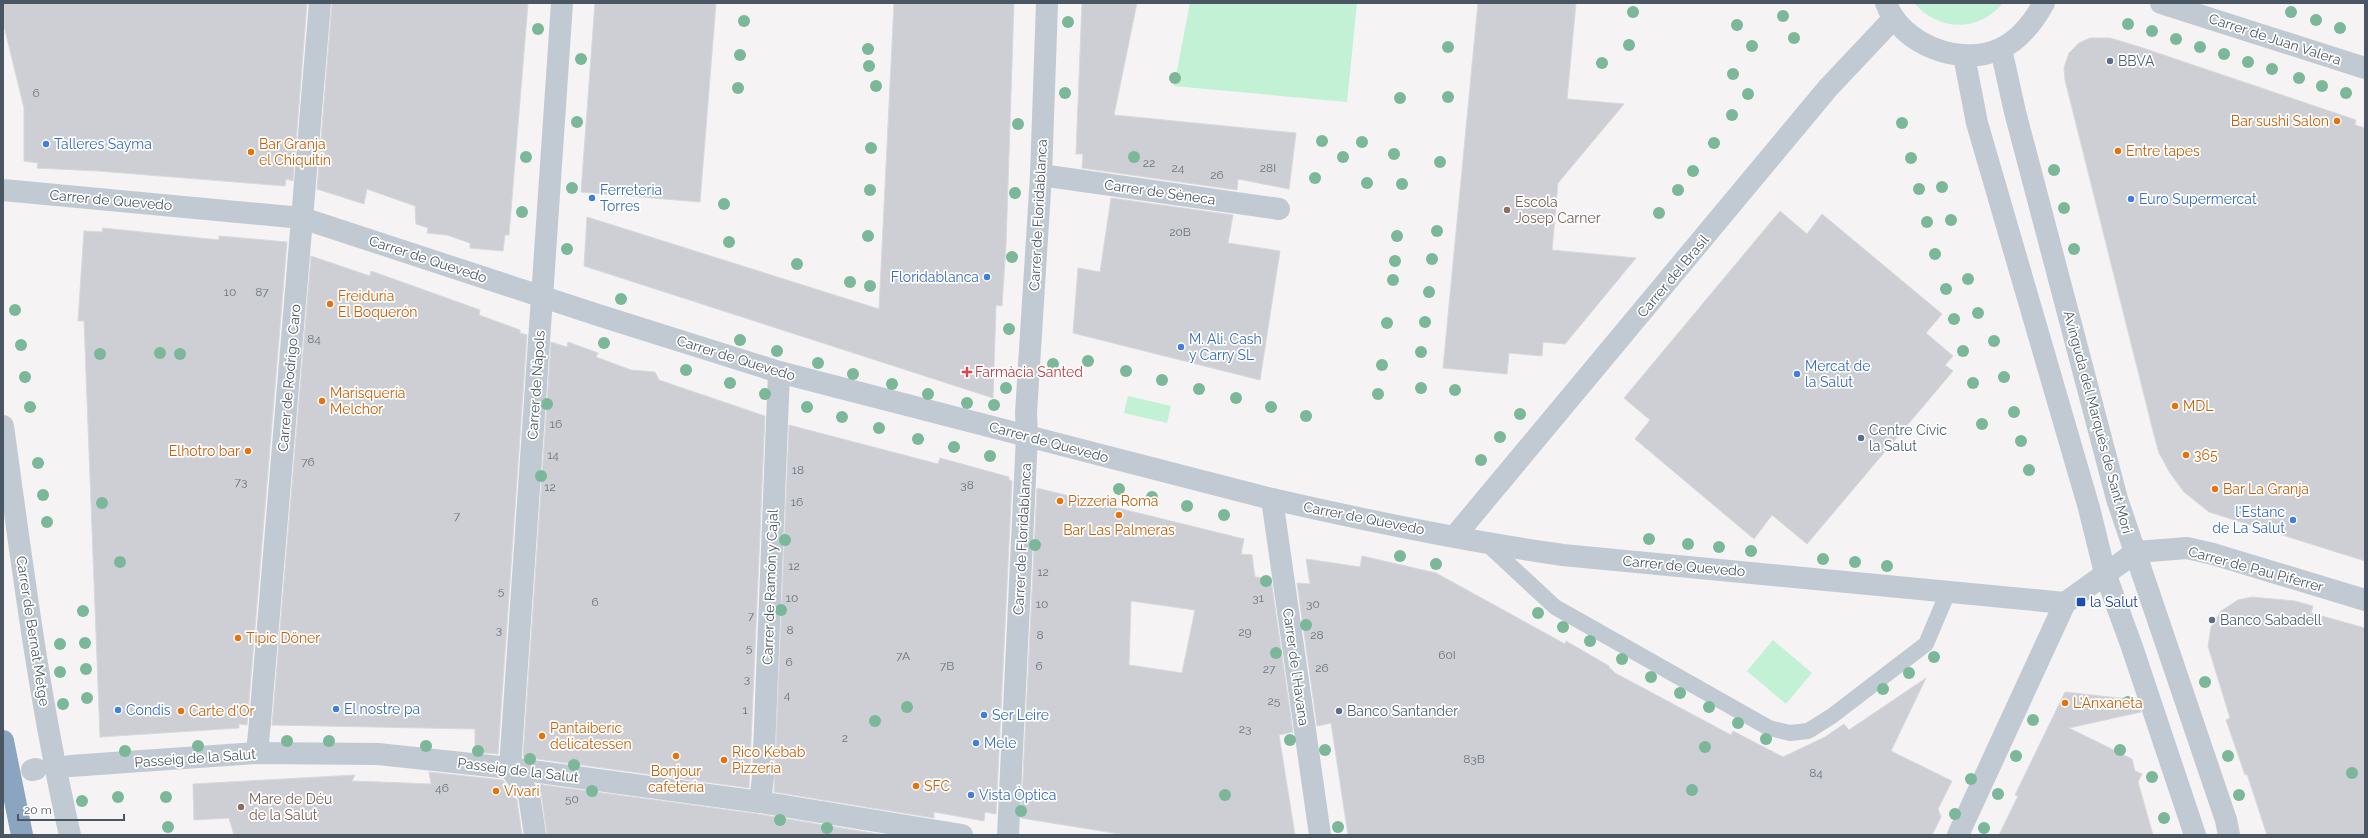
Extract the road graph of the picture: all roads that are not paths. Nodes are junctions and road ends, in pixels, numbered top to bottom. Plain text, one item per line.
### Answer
1 (320, 3) edge
2 (562, 3) edge
3 (1048, 3) edge
4 (2044, 3) edge
5 (2161, 3) edge
6 (1890, 11) edge
7 (2001, 49) junction
8 (1964, 56) junction
9 (2365, 68) edge
10 (1041, 175) junction
11 (3, 190) edge
12 (1279, 209) dead end
13 (302, 218) junction
14 (542, 297) junction
15 (779, 372) junction
16 (3, 426) edge
17 (1027, 436) junction
18 (1272, 499) junction
19 (1455, 536) junction
20 (1486, 544) junction
21 (2136, 552) junction
22 (2105, 573) junction
23 (1948, 592) junction
24 (2365, 600) edge
25 (2065, 603) junction
26 (3, 741) edge
27 (257, 753) junction
28 (70, 766) dead end
29 (510, 768) junction
30 (760, 802) junction
31 (933, 832) edge
32 (22, 835) edge
33 (70, 835) edge
34 (535, 835) edge
35 (962, 835) edge
36 (1008, 835) edge
37 (1320, 835) edge
38 (1958, 835) edge
39 (2195, 835) edge
40 (2229, 835) edge

1 - 13 street, Carrer de Rodrigo Caro
2 - 14 street, Carrer de Nàpols
3 - 10 street, Carrer de Floridablanca
4 - 7 street
5 - 9 street, Carrer de Juan Valera
6 - 8 street
6 - 19 street, Carrer del Brasil
7 - 8 street
7 - 21 street, Avinguda del Marquès de Sant Mori
8 - 22 street
10 - 12 street, Carrer de Sèneca
10 - 17 street, Carrer de Floridablanca
11 - 13 street, Carrer de Quevedo
13 - 14 street, Carrer de Quevedo
13 - 27 street, Carrer de Rodrigo Caro
14 - 15 street, Carrer de Quevedo
14 - 29 street, Carrer de Nàpols
15 - 17 street, Carrer de Quevedo
15 - 30 street, Carrer de Ramón y Cajal
16 - 33 street, Carrer de Bernat Metge
17 - 18 street, Carrer de Quevedo
17 - 36 street, Carrer de Floridablanca
18 - 19 street, Carrer de Quevedo
18 - 37 street, Carrer de l'Havana
19 - 20 street, Carrer de Quevedo
20 - 23 street, Carrer de Quevedo
20 - 23 lane
21 - 22 street, Carrer de Pau Piferrer
21 - 24 street, Carrer de Pau Piferrer
21 - 40 street, Avinguda del Marquès de Sant Mori
22 - 25 street
22 - 39 street
23 - 25 street, Carrer de Quevedo
25 - 38 street
26 - 32 highway
27 - 28 street, Passeig de la Salut
27 - 29 street, Passeig de la Salut
29 - 30 street, Passeig de la Salut
29 - 34 street
30 - 31 street, Passeig de la Salut
31 - 35 street, Passeig de la Salut

